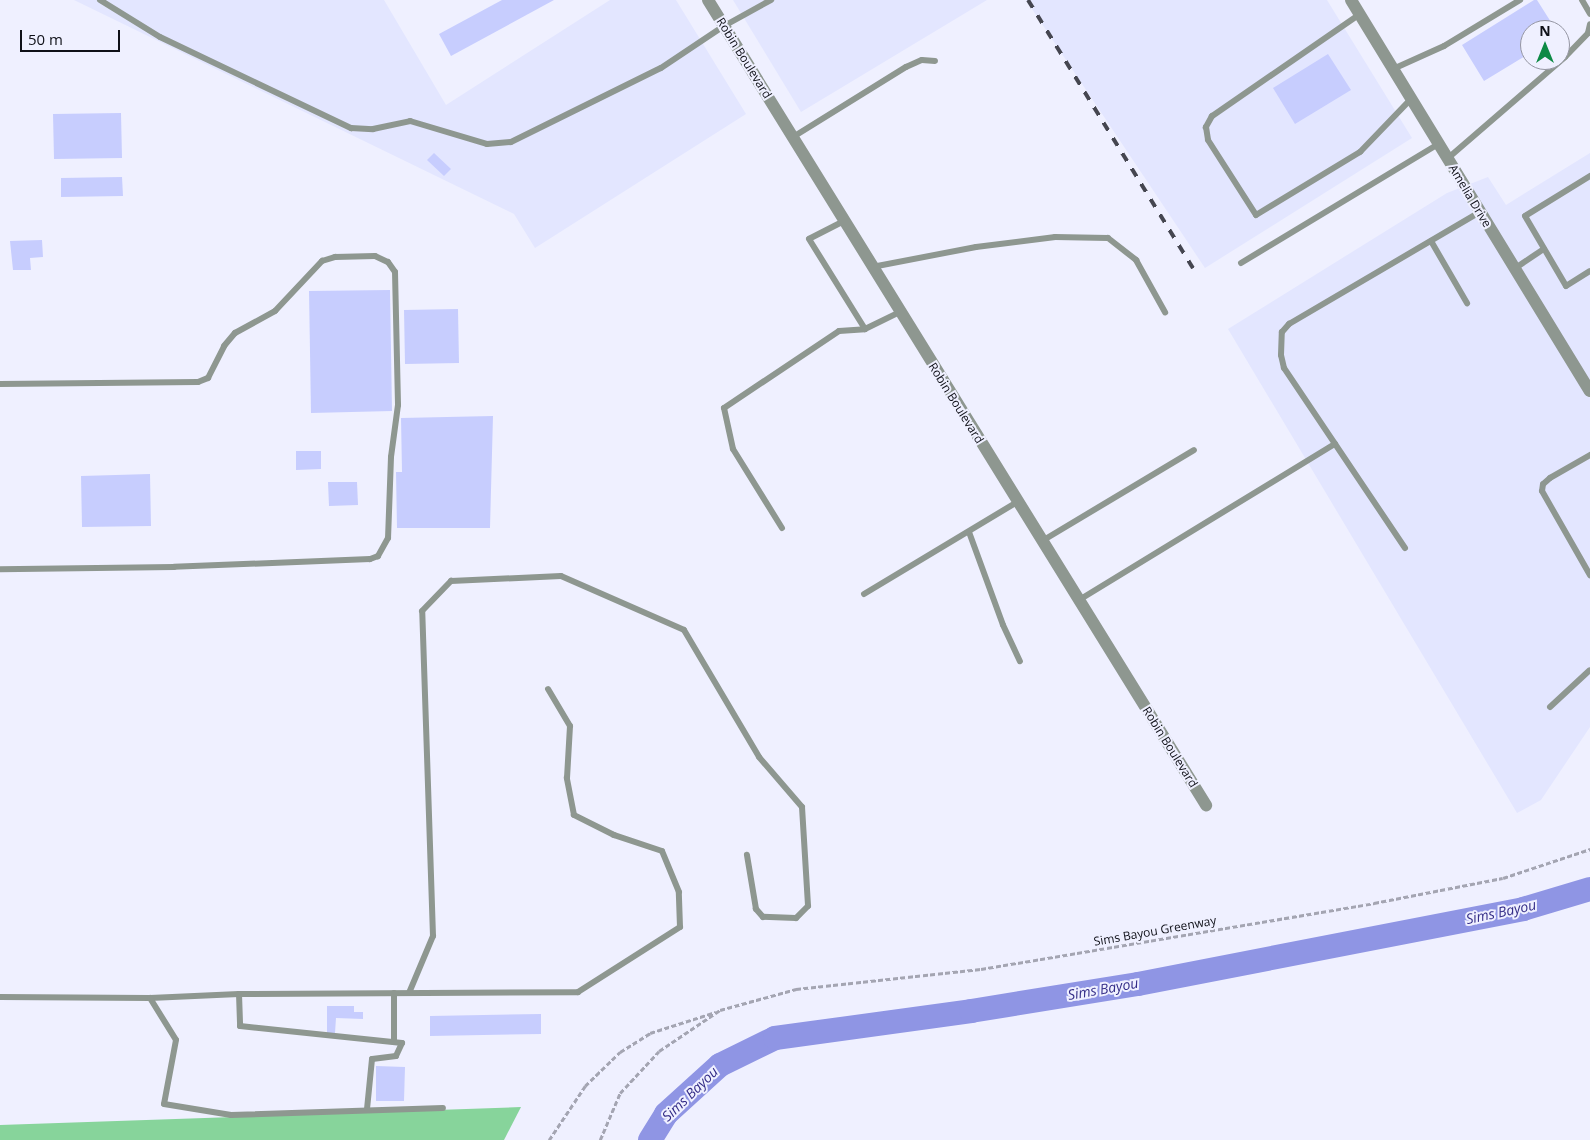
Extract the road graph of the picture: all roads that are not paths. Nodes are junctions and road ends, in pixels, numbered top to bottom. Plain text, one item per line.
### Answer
1 (100, 0) edge
2 (708, 0) edge
3 (771, 0) edge
4 (1351, 0) edge
5 (1520, 0) edge
6 (1582, 0) edge
7 (1360, 14) junction
8 (1590, 14) edge
9 (1590, 24) edge
10 (724, 26) junction
11 (935, 62) dead end
12 (1393, 69) junction
13 (1411, 99) junction
14 (793, 137) junction
15 (1438, 144) junction
16 (1447, 159) junction
17 (1590, 176) edge
18 (1480, 212) junction
19 (844, 221) junction
20 (1431, 241) junction
21 (1544, 249) junction
22 (1241, 263) dead end
23 (872, 267) junction
24 (1514, 269) junction
25 (1590, 271) edge
26 (1468, 303) dead end
27 (900, 312) junction
28 (1165, 312) dead end
29 (865, 329) junction
30 (0, 384) edge
31 (1590, 392) edge
32 (1335, 444) junction
33 (1194, 450) dead end
34 (1590, 455) edge
35 (1017, 502) junction
36 (782, 528) dead end
37 (969, 532) junction
38 (1041, 541) junction
39 (1405, 548) dead end
40 (0, 569) edge
41 (1590, 575) edge
42 (864, 594) dead end
43 (1078, 600) junction
44 (1020, 660) dead end
45 (1590, 670) edge
46 (548, 689) dead end
47 (1550, 708) dead end
48 (1206, 805) dead end
49 (747, 855) dead end
50 (394, 993) junction
51 (409, 993) junction
52 (239, 994) junction
53 (0, 997) edge
54 (150, 998) junction
55 (394, 1042) junction
56 (443, 1108) dead end
57 (367, 1109) junction

1 - 10 lane
2 - 10 street, Robin Boulevard
3 - 10 lane
4 - 7 street, Amelia Drive
5 - 12 lane
6 - 8 lane
7 - 12 street, Amelia Drive
7 - 13 lane
9 - 16 lane
10 - 14 street, Robin Boulevard
11 - 14 lane
12 - 13 street, Amelia Drive
13 - 15 street, Amelia Drive
14 - 19 street, Robin Boulevard
15 - 16 street, Amelia Drive
15 - 22 lane
16 - 18 street, Amelia Drive
17 - 21 lane
18 - 20 lane
18 - 24 street, Amelia Drive
19 - 23 street, Robin Boulevard
19 - 29 lane
20 - 26 lane
20 - 32 lane
21 - 24 lane
21 - 25 lane
23 - 27 street, Robin Boulevard
23 - 28 lane
24 - 31 street, Amelia Drive
27 - 29 lane
27 - 35 street, Robin Boulevard
29 - 36 lane
30 - 40 lane
32 - 39 lane
32 - 43 lane
33 - 38 lane
34 - 41 lane
35 - 37 lane
35 - 38 street, Robin Boulevard
37 - 42 lane
37 - 44 lane
38 - 43 street, Robin Boulevard
43 - 48 street, Robin Boulevard
45 - 47 lane
46 - 51 lane
49 - 51 lane
50 - 51 lane
50 - 52 lane
50 - 55 lane
52 - 54 lane
52 - 55 lane
53 - 54 lane
54 - 57 lane
55 - 57 lane
56 - 57 lane

